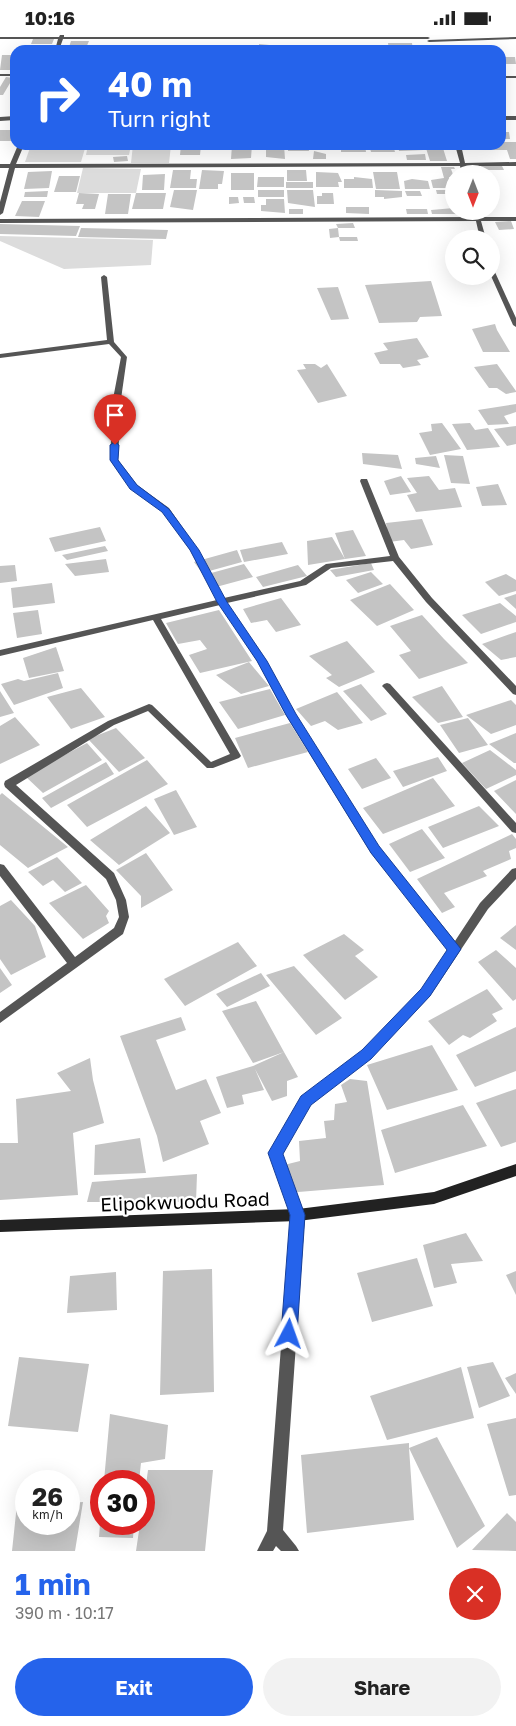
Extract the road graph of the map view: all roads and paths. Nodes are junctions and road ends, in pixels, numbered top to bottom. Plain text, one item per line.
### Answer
1 (61, 37) edge
2 (0, 38) edge
3 (429, 38) edge
4 (516, 38) edge
5 (19, 150) edge
6 (459, 150) edge
7 (462, 163) junction
8 (516, 164) edge
9 (0, 166) edge
10 (12, 167) junction
11 (0, 213) edge
12 (445, 219) edge
13 (500, 219) edge
14 (516, 219) edge
15 (0, 221) edge
16 (104, 277) dead end
17 (498, 285) edge
18 (516, 325) edge
19 (111, 343) junction
20 (0, 355) edge
21 (364, 481) dead end
22 (395, 558) junction
23 (222, 602) junction
24 (156, 618) junction
25 (0, 653) edge
26 (386, 686) dead end
27 (516, 692) edge
28 (516, 829) edge
29 (0, 868) edge
30 (516, 872) edge
31 (455, 949) junction
32 (74, 964) junction
33 (0, 1018) edge
34 (516, 1170) edge
35 (298, 1215) junction
36 (0, 1226) edge
37 (275, 1533) junction
38 (265, 1551) edge
39 (291, 1551) edge

1 - 2 street
1 - 3 street
3 - 4 street
5 - 10 street
6 - 7 street
7 - 8 street
7 - 10 street
9 - 10 street
10 - 11 street
12 - 15 street
13 - 14 street
16 - 19 street
17 - 18 street
19 - 20 street
19 - 23 street
21 - 22 street
22 - 23 street
22 - 27 street
23 - 24 street
23 - 31 street
24 - 25 street
24 - 32 street
26 - 28 street
29 - 32 street
30 - 31 street
31 - 35 street
32 - 33 street
34 - 35 street, Elipokwuodu Road
35 - 36 street, Elipokwuodu Road
35 - 37 street
37 - 38 street
37 - 39 street

